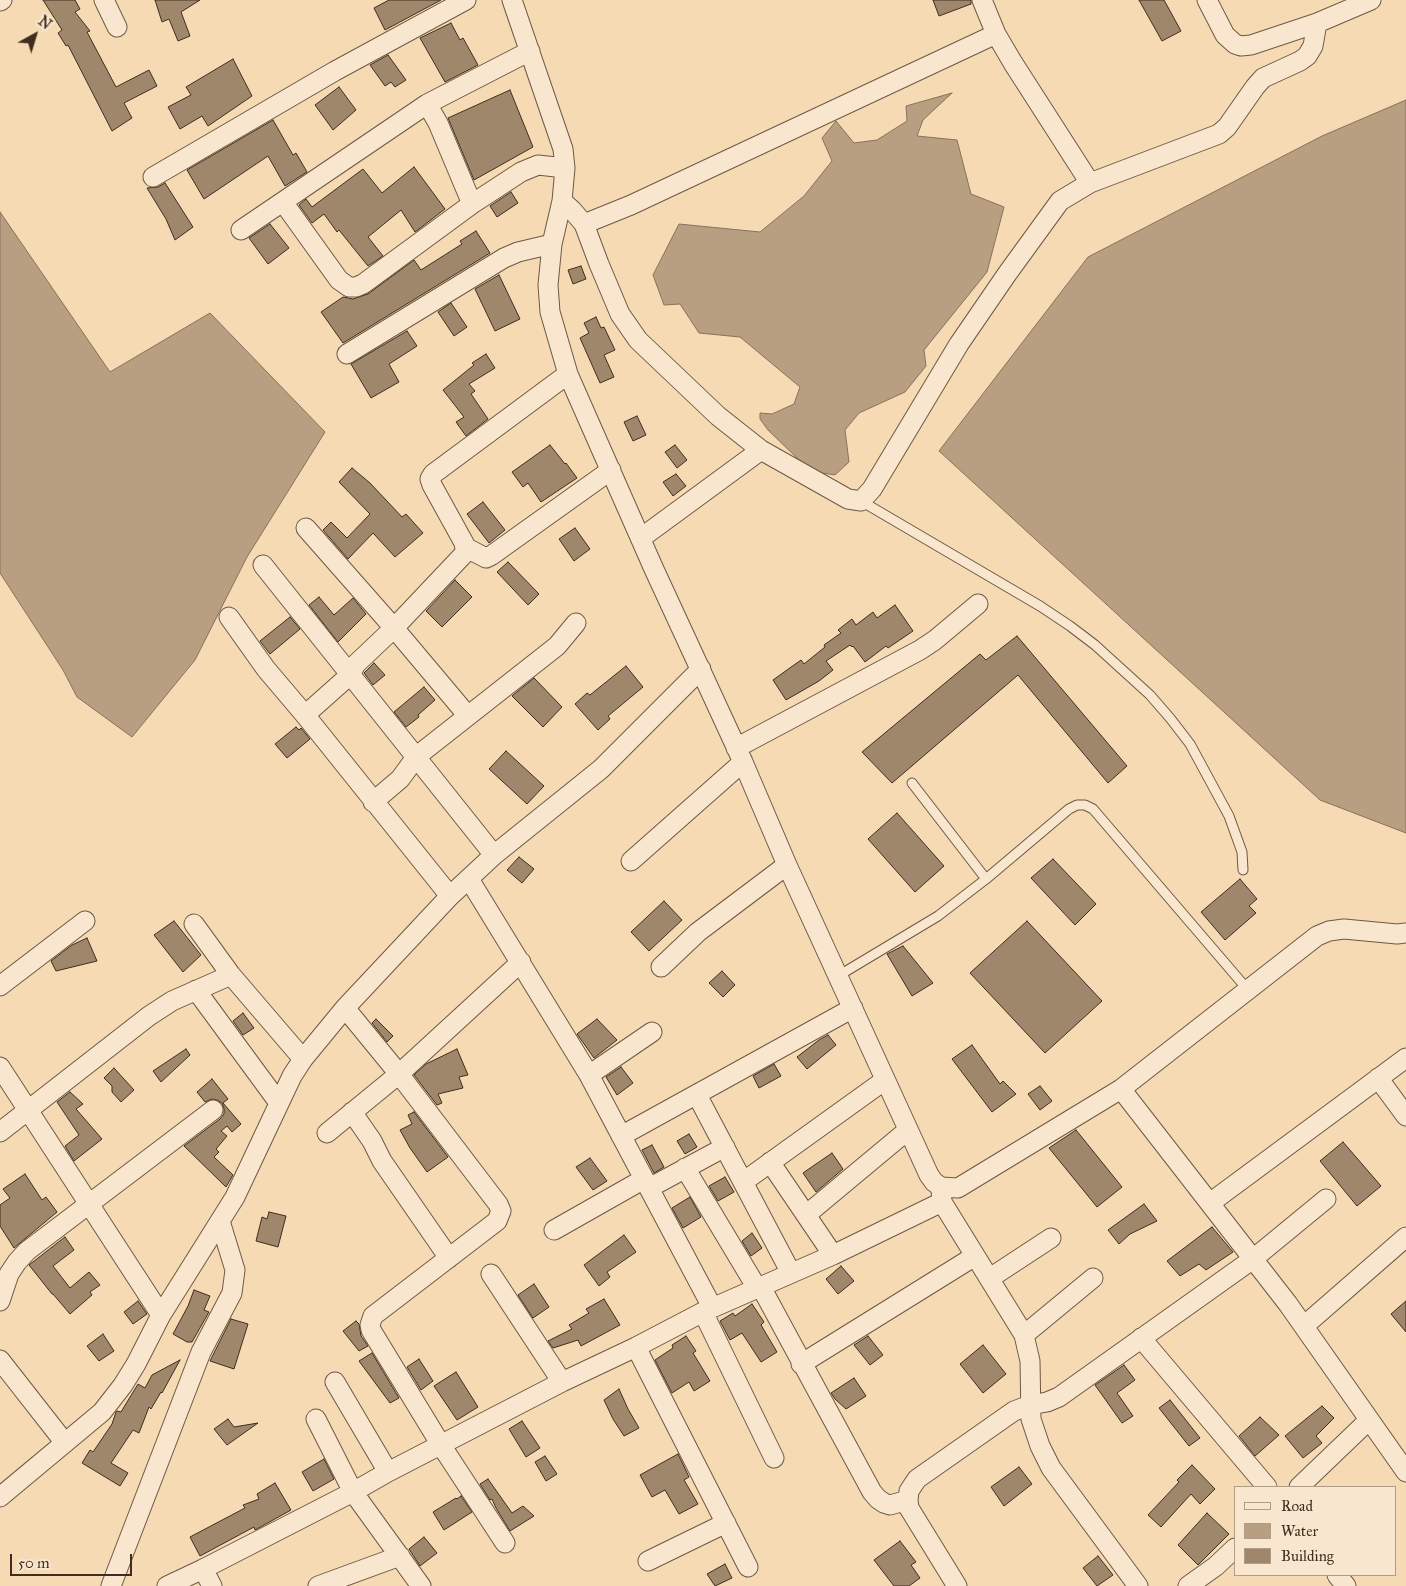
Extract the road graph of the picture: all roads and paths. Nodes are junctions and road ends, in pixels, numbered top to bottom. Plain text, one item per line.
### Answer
1 (104, 0) edge
2 (466, 0) edge
3 (512, 0) edge
4 (982, 0) edge
5 (1207, 0) edge
6 (1361, 2) edge
7 (1317, 24) junction
8 (117, 27) dead end
9 (996, 34) junction
10 (530, 51) junction
11 (427, 104) junction
12 (565, 168) junction
13 (153, 177) dead end
14 (1090, 183) junction
15 (562, 201) junction
16 (283, 202) junction
17 (472, 204) junction
18 (584, 224) junction
19 (241, 230) dead end
20 (552, 244) junction
21 (347, 354) dead end
22 (568, 374) junction
23 (761, 450) junction
24 (611, 470) junction
25 (861, 501) junction
26 (306, 528) dead end
27 (641, 538) junction
28 (464, 547) junction
29 (262, 565) dead end
30 (978, 604) dead end
31 (229, 617) dead end
32 (576, 623) dead end
33 (394, 628) junction
34 (701, 669) junction
35 (350, 675) junction
36 (305, 715) junction
37 (468, 716) junction
38 (739, 755) junction
39 (416, 756) junction
40 (912, 783) dead end
41 (373, 802) junction
42 (494, 855) junction
43 (631, 861) dead end
44 (787, 865) junction
45 (1243, 870) dead end
46 (469, 879) junction
47 (986, 879) junction
48 (450, 896) junction
49 (85, 921) dead end
50 (194, 924) dead end
51 (1406, 933) edge
52 (521, 962) junction
53 (661, 967) dead end
54 (231, 975) junction
55 (838, 976) junction
56 (0, 986) edge
57 (196, 990) junction
58 (1248, 990) junction
59 (345, 1008) junction
60 (853, 1008) junction
61 (652, 1032) dead end
62 (1406, 1058) edge
63 (303, 1059) junction
64 (0, 1067) edge
65 (399, 1074) junction
66 (589, 1075) junction
67 (1378, 1078) junction
68 (886, 1080) junction
69 (1121, 1089) junction
70 (697, 1094) junction
71 (280, 1103) junction
72 (29, 1110) junction
73 (213, 1110) dead end
74 (352, 1112) junction
75 (1406, 1116) edge
76 (908, 1130) junction
77 (0, 1132) edge
78 (327, 1133) dead end
79 (621, 1136) junction
80 (725, 1146) junction
81 (770, 1162) junction
82 (685, 1168) junction
83 (743, 1182) junction
84 (646, 1184) junction
85 (942, 1194) junction
86 (1326, 1199) dead end
87 (1210, 1203) junction
88 (90, 1204) junction
89 (806, 1215) junction
90 (220, 1221) junction
91 (554, 1230) dead end
92 (1051, 1238) dead end
93 (1403, 1246) edge
94 (833, 1255) junction
95 (976, 1256) junction
96 (449, 1258) junction
97 (1253, 1258) junction
98 (791, 1273) junction
99 (491, 1274) dead end
100 (990, 1278) junction
101 (1093, 1278) dead end
102 (759, 1288) junction
103 (0, 1301) edge
104 (707, 1310) junction
105 (161, 1314) junction
106 (1304, 1326) junction
107 (1024, 1335) junction
108 (1141, 1338) junction
109 (636, 1347) junction
110 (0, 1360) edge
111 (801, 1364) junction
112 (335, 1382) dead end
113 (562, 1382) junction
114 (1030, 1405) junction
115 (316, 1419) dead end
116 (1369, 1420) junction
117 (65, 1443) junction
118 (441, 1445) junction
119 (774, 1458) dead end
120 (388, 1472) junction
121 (1406, 1472) edge
122 (1266, 1486) edge
123 (1300, 1486) edge
124 (353, 1492) junction
125 (0, 1497) edge
126 (908, 1500) junction
127 (726, 1523) junction
128 (505, 1543) dead end
129 (1234, 1549) edge
130 (400, 1556) junction
131 (648, 1561) dead end
132 (748, 1567) dead end
133 (203, 1570) junction
134 (1338, 1576) edge
135 (111, 1586) edge
136 (166, 1586) edge
137 (212, 1586) edge
138 (318, 1586) edge
139 (421, 1586) edge
140 (957, 1586) edge
141 (1138, 1586) edge
142 (1188, 1586) edge
143 (1346, 1586) edge

1 - 8 street
2 - 13 street
3 - 10 street
4 - 9 street
5 - 7 street
6 - 7 street
7 - 14 street
9 - 14 street
9 - 18 street
10 - 11 street
10 - 12 street
11 - 16 street
11 - 17 street
12 - 15 street
12 - 17 street
14 - 25 street
15 - 18 street
15 - 20 street
16 - 17 street
16 - 19 street
18 - 23 street
20 - 21 street
20 - 22 street
22 - 24 street
22 - 28 street
23 - 25 street
23 - 27 street
24 - 27 street
24 - 28 street
25 - 45 lane
26 - 33 street
27 - 34 street
28 - 33 street
29 - 35 street
30 - 38 street
31 - 36 street
32 - 37 street
33 - 35 street
33 - 37 street
34 - 38 street
34 - 42 street
35 - 36 street
35 - 39 street
36 - 41 street
37 - 39 street
38 - 43 street
38 - 44 street
39 - 41 street
39 - 42 street
40 - 47 lane
41 - 48 street
42 - 46 street
44 - 53 street
44 - 55 street
46 - 48 street
46 - 52 street
47 - 55 lane
47 - 58 lane
48 - 59 street
49 - 56 street
50 - 54 street
51 - 58 street
52 - 65 street
52 - 66 street
54 - 57 street
54 - 63 street
55 - 60 street
57 - 71 street
57 - 72 street
58 - 69 street
59 - 63 street
59 - 65 street
60 - 68 street
60 - 70 street
61 - 66 street
62 - 67 street
63 - 71 street
64 - 72 street
65 - 74 street
65 - 96 street
66 - 79 street
67 - 75 street
67 - 87 street
68 - 76 street
68 - 81 street
69 - 85 street
69 - 87 street
70 - 79 street
70 - 80 street
71 - 90 street
72 - 77 street
72 - 88 street
73 - 88 street
74 - 78 street
74 - 96 street
76 - 85 street
76 - 89 street
79 - 84 street
80 - 82 street
80 - 83 street
81 - 83 street
81 - 89 street
82 - 84 street
82 - 102 street
83 - 98 street
84 - 91 street
84 - 104 street
85 - 94 street
85 - 95 street
86 - 97 street
87 - 97 street
88 - 103 street
88 - 105 street
89 - 94 street
90 - 105 street
90 - 135 street
92 - 100 street
93 - 106 street
94 - 98 street
95 - 100 street
95 - 111 street
96 - 118 street
97 - 106 street
97 - 108 street
98 - 102 street
99 - 113 street
100 - 107 street
101 - 107 street
102 - 104 street
102 - 111 street
104 - 109 street
104 - 119 street
105 - 117 street
106 - 116 street
107 - 114 street
108 - 114 street
108 - 122 street
109 - 113 street
109 - 127 street
110 - 117 street
111 - 126 street
112 - 120 street
113 - 118 street
114 - 126 street
114 - 141 street
115 - 124 street
116 - 121 street
116 - 123 street
117 - 125 street
118 - 120 street
118 - 128 street
120 - 124 street
124 - 130 street
124 - 133 street
126 - 140 street
127 - 131 street
127 - 132 street
129 - 142 street
130 - 138 street
130 - 139 street
133 - 136 street
133 - 137 street
134 - 143 street

